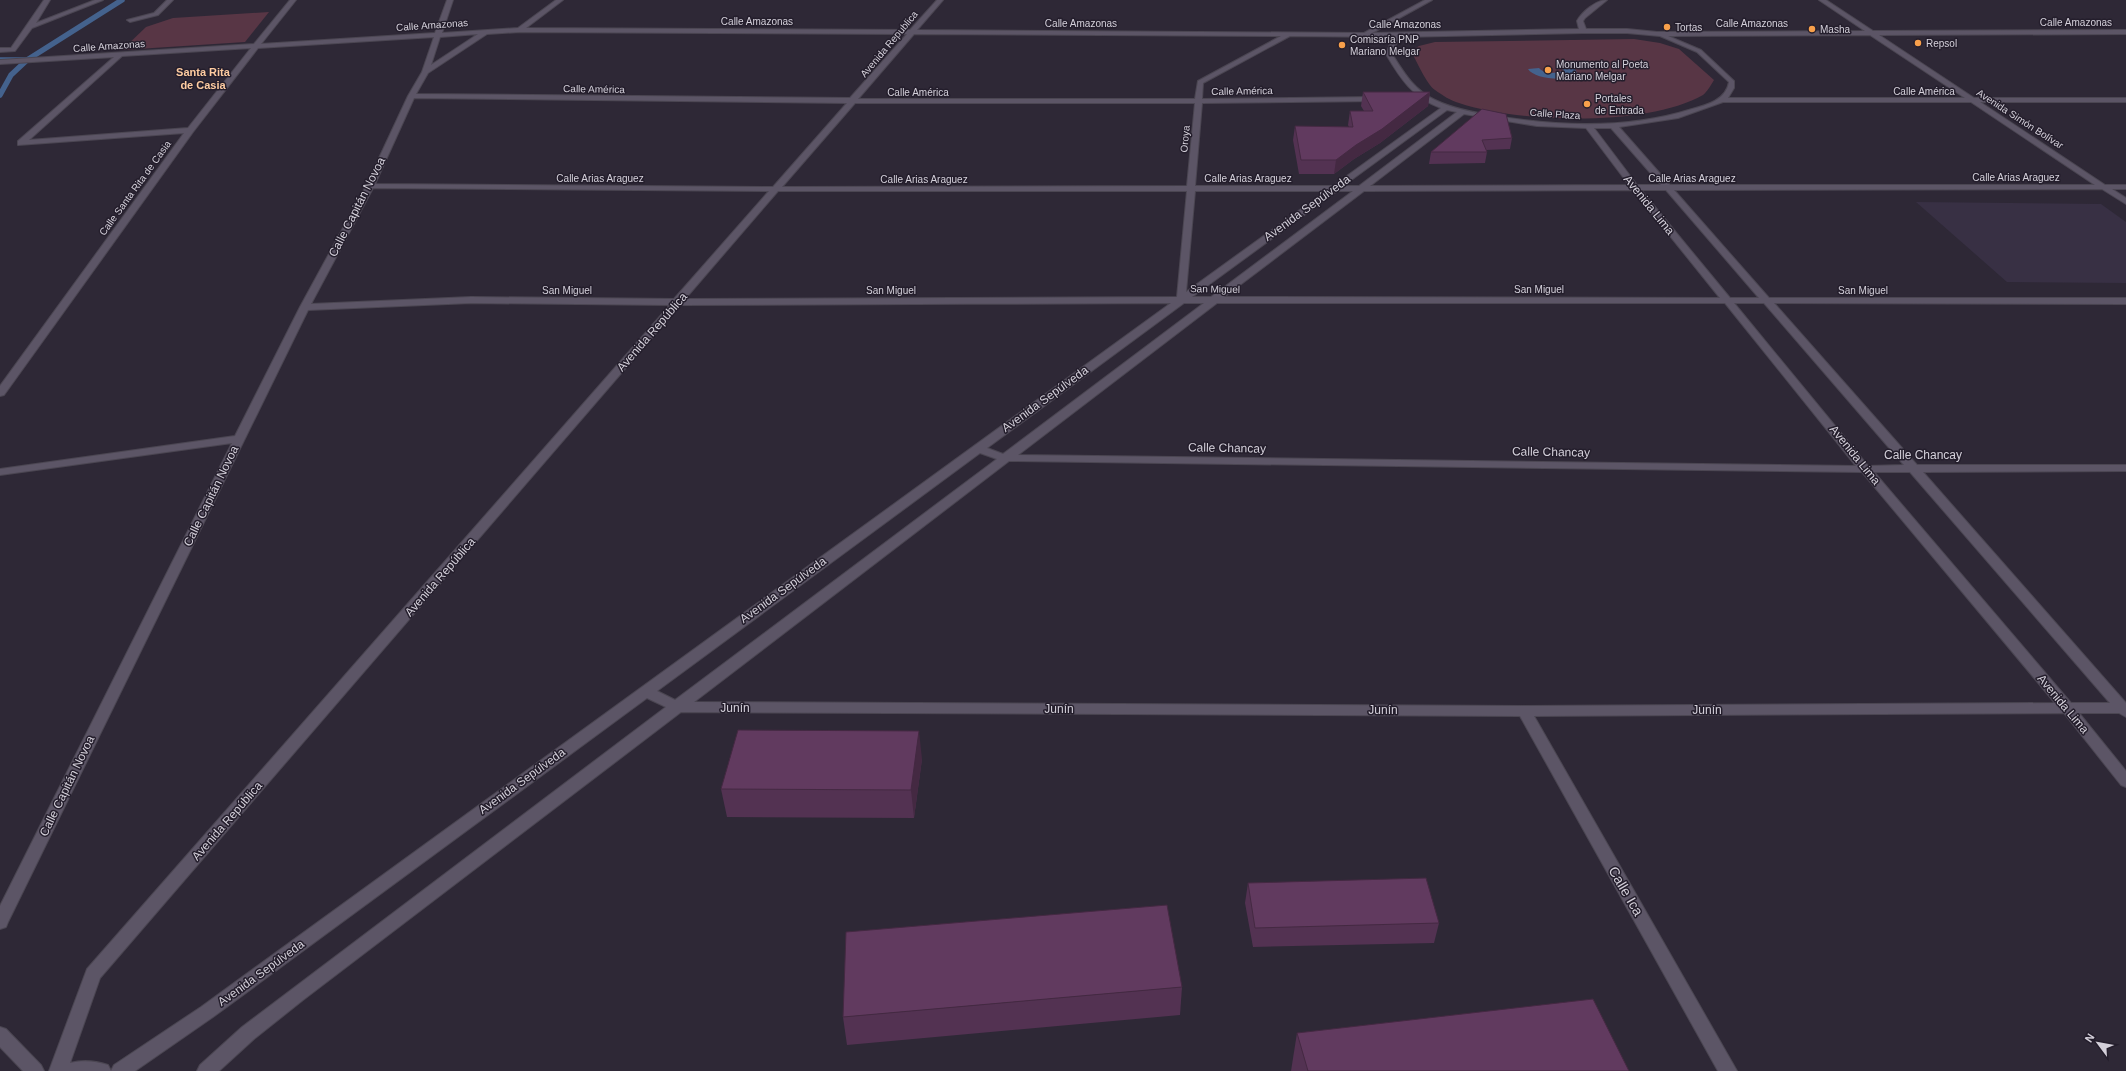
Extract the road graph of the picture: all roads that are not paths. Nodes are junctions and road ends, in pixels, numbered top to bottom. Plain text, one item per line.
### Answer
1 (47, 0) edge
2 (100, 0) edge
3 (170, 0) edge
4 (293, 0) edge
5 (450, 0) edge
6 (560, 0) edge
7 (940, 0) edge
8 (1428, 0) edge
9 (1604, 0) edge
10 (1822, 0) edge
11 (130, 20) dead end
12 (30, 27) junction
13 (520, 30) junction
14 (1583, 31) junction
15 (487, 32) junction
16 (912, 32) junction
17 (2126, 32) edge
18 (1872, 33) junction
19 (1291, 34) junction
20 (1658, 34) junction
21 (438, 35) junction
22 (1365, 35) junction
23 (1397, 35) junction
24 (256, 46) junction
25 (0, 50) edge
26 (120, 55) junction
27 (1, 63) edge
28 (425, 72) junction
29 (411, 96) junction
30 (1385, 98) edge
31 (1409, 98) edge
32 (1425, 98) junction
33 (1723, 100) junction
34 (2126, 100) edge
35 (1972, 101) junction
36 (853, 102) junction
37 (1198, 102) junction
38 (1446, 107) junction
39 (1462, 112) junction
40 (1613, 125) junction
41 (1588, 126) junction
42 (190, 130) junction
43 (370, 186) junction
44 (2103, 187) junction
45 (2126, 187) edge
46 (1191, 188) junction
47 (1335, 188) junction
48 (1362, 188) junction
49 (1635, 188) junction
50 (1667, 188) junction
51 (776, 189) junction
52 (2126, 202) edge
53 (1181, 300) junction
54 (1728, 300) junction
55 (1766, 300) junction
56 (1213, 301) junction
57 (2126, 301) edge
58 (679, 302) junction
59 (305, 307) junction
60 (0, 393) edge
61 (239, 440) junction
62 (977, 448) junction
63 (1006, 458) junction
64 (1911, 468) junction
65 (2126, 468) edge
66 (1865, 469) junction
67 (0, 472) edge
68 (645, 691) junction
69 (676, 707) junction
70 (2068, 709) junction
71 (2125, 709) edge
72 (1524, 711) junction
73 (2126, 781) edge
74 (0, 922) edge
75 (0, 1035) edge
76 (35, 1071) edge
77 (58, 1071) edge
78 (71, 1071) edge
79 (102, 1071) edge
80 (120, 1071) edge
81 (206, 1071) edge
82 (1728, 1071) edge

1 - 12 street
2 - 12 street
3 - 11 street
4 - 24 street, Calle Santa Rita de Casia
5 - 21 street, Calle Capitán Novoa
6 - 13 street
7 - 16 street, Avenida Republica
8 - 22 street
9 - 14 street
10 - 18 street, Avenida Simón Bolívar
12 - 25 street
13 - 15 street, Calle Amazonas
13 - 16 street, Calle Amazonas
14 - 20 street, Calle Amazonas
14 - 23 street, Calle Amazonas
15 - 21 street, Calle Amazonas
15 - 28 street, Calle Capitán Novoa
16 - 19 street, Calle Amazonas
16 - 36 street, Avenida Republica
17 - 18 street, Calle Amazonas
18 - 20 street, Calle Amazonas
18 - 35 street, Avenida Simón Bolívar
19 - 22 street, Calle Amazonas
19 - 37 street, Oroya
20 - 33 street
21 - 24 street, Calle Amazonas
21 - 28 street, Calle Capitán Novoa
22 - 23 street, Calle Amazonas
23 - 32 street, Calle Plaza
24 - 26 street, Calle Amazonas
24 - 42 street, Calle Santa Rita de Casia
26 - 27 street, Calle Amazonas
26 - 42 street
28 - 29 street, Calle Capitán Novoa
29 - 36 street, Calle América
29 - 43 street, Calle Capitán Novoa
30 - 37 street, Calle América
31 - 32 street
32 - 38 street, Calle Plaza
33 - 35 street, Calle América
33 - 40 street, Calle Plaza
34 - 35 street, Calle América
35 - 44 street, Avenida Simón Bolívar
36 - 37 street, Calle América
36 - 51 street, Avenida República
37 - 46 street, Oroya
38 - 39 street, Calle Plaza
38 - 47 street, Avenida Sepúlveda
39 - 41 street, Calle Plaza
39 - 48 street, Avenida Sepúlveda
40 - 41 street, Calle Plaza
40 - 50 street, Avenida Lima
41 - 49 street, Avenida Lima
42 - 60 street, Calle Santa Rita de Casia
43 - 51 street, Calle Arias Araguez
43 - 59 street, Calle Capitán Novoa
44 - 45 street, Calle Arias Araguez
44 - 50 street, Calle Arias Araguez
44 - 52 street, Avenida Simón Bolívar
46 - 47 street, Calle Arias Araguez
46 - 51 street, Calle Arias Araguez
46 - 53 street, Oroya
47 - 48 street, Calle Arias Araguez
47 - 53 street, Avenida Sepúlveda
48 - 49 street, Calle Arias Araguez
48 - 56 street, Avenida Sepúlveda
49 - 50 street, Calle Arias Araguez
49 - 54 street, Avenida Lima
50 - 55 street, Avenida Lima
51 - 58 street, Avenida República
53 - 56 street, San Miguel
53 - 58 street, San Miguel
53 - 62 street, Avenida Sepúlveda
54 - 55 street, San Miguel
54 - 56 street, San Miguel
54 - 66 street, Avenida Lima
55 - 57 street, San Miguel
55 - 64 street, Avenida Lima
56 - 63 street, Avenida Sepúlveda
58 - 59 street, San Miguel
58 - 77 street, Avenida República
59 - 61 street, Calle Capitán Novoa
61 - 67 street
61 - 74 street, Calle Capitán Novoa
62 - 63 street, Calle Chancay
62 - 68 street, Avenida Sepúlveda
63 - 66 street, Calle Chancay
63 - 69 street, Avenida Sepúlveda
64 - 65 street, Calle Chancay
64 - 66 street, Calle Chancay
64 - 71 street, Avenida Lima
66 - 70 street, Avenida Lima
68 - 69 street, Junín
68 - 80 street, Avenida Sepúlveda
69 - 72 street, Junín
69 - 81 street, Avenida Sepúlveda
70 - 71 street, Junín
70 - 72 street, Junín
70 - 73 street, Avenida Lima
72 - 82 street, Calle Ica
75 - 76 street
78 - 79 street

